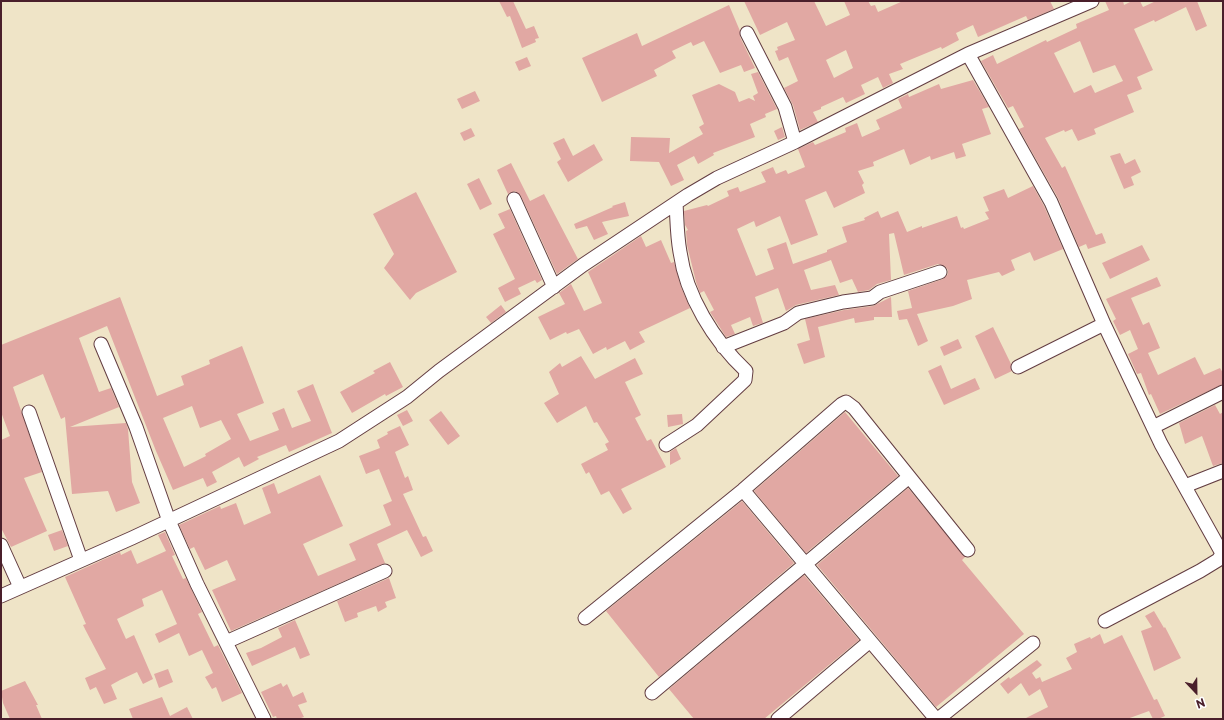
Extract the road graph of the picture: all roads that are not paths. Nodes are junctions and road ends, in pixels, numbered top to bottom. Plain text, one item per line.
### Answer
1 (1092, 1) edge
2 (746, 34) dead end
3 (968, 54) junction
4 (796, 142) junction
5 (514, 199) dead end
6 (676, 203) junction
7 (940, 272) dead end
8 (554, 287) junction
9 (1104, 324) junction
10 (101, 344) dead end
11 (723, 347) junction
12 (1018, 367) dead end
13 (1223, 392) edge
14 (28, 412) dead end
15 (1153, 426) junction
16 (666, 445) dead end
17 (1223, 471) edge
18 (909, 477) junction
19 (1185, 486) junction
20 (743, 490) junction
21 (169, 521) junction
22 (1, 545) edge
23 (968, 550) dead end
24 (1222, 554) edge
25 (80, 560) junction
26 (807, 564) junction
27 (385, 571) dead end
28 (20, 587) junction
29 (1, 596) edge
30 (585, 618) dead end
31 (1105, 621) dead end
32 (226, 642) junction
33 (870, 642) junction
34 (1033, 643) dead end
35 (652, 693) dead end
36 (264, 719) edge
37 (778, 719) edge
38 (937, 719) edge

1 - 3 street
2 - 4 street
3 - 4 street
3 - 9 street
4 - 6 street
5 - 8 street
6 - 8 street
6 - 11 street
7 - 11 street
8 - 21 street
9 - 12 street
9 - 15 street
10 - 21 street
11 - 16 street
13 - 15 street
14 - 25 street
15 - 19 street
17 - 19 street
18 - 20 street
18 - 23 street
18 - 26 street
19 - 24 street
20 - 26 street
20 - 30 street
21 - 25 street
21 - 32 street
22 - 28 street
24 - 31 street
25 - 28 street
26 - 33 street
26 - 35 street
27 - 32 street
28 - 29 street
32 - 36 street
33 - 37 street
33 - 38 street
34 - 38 street

